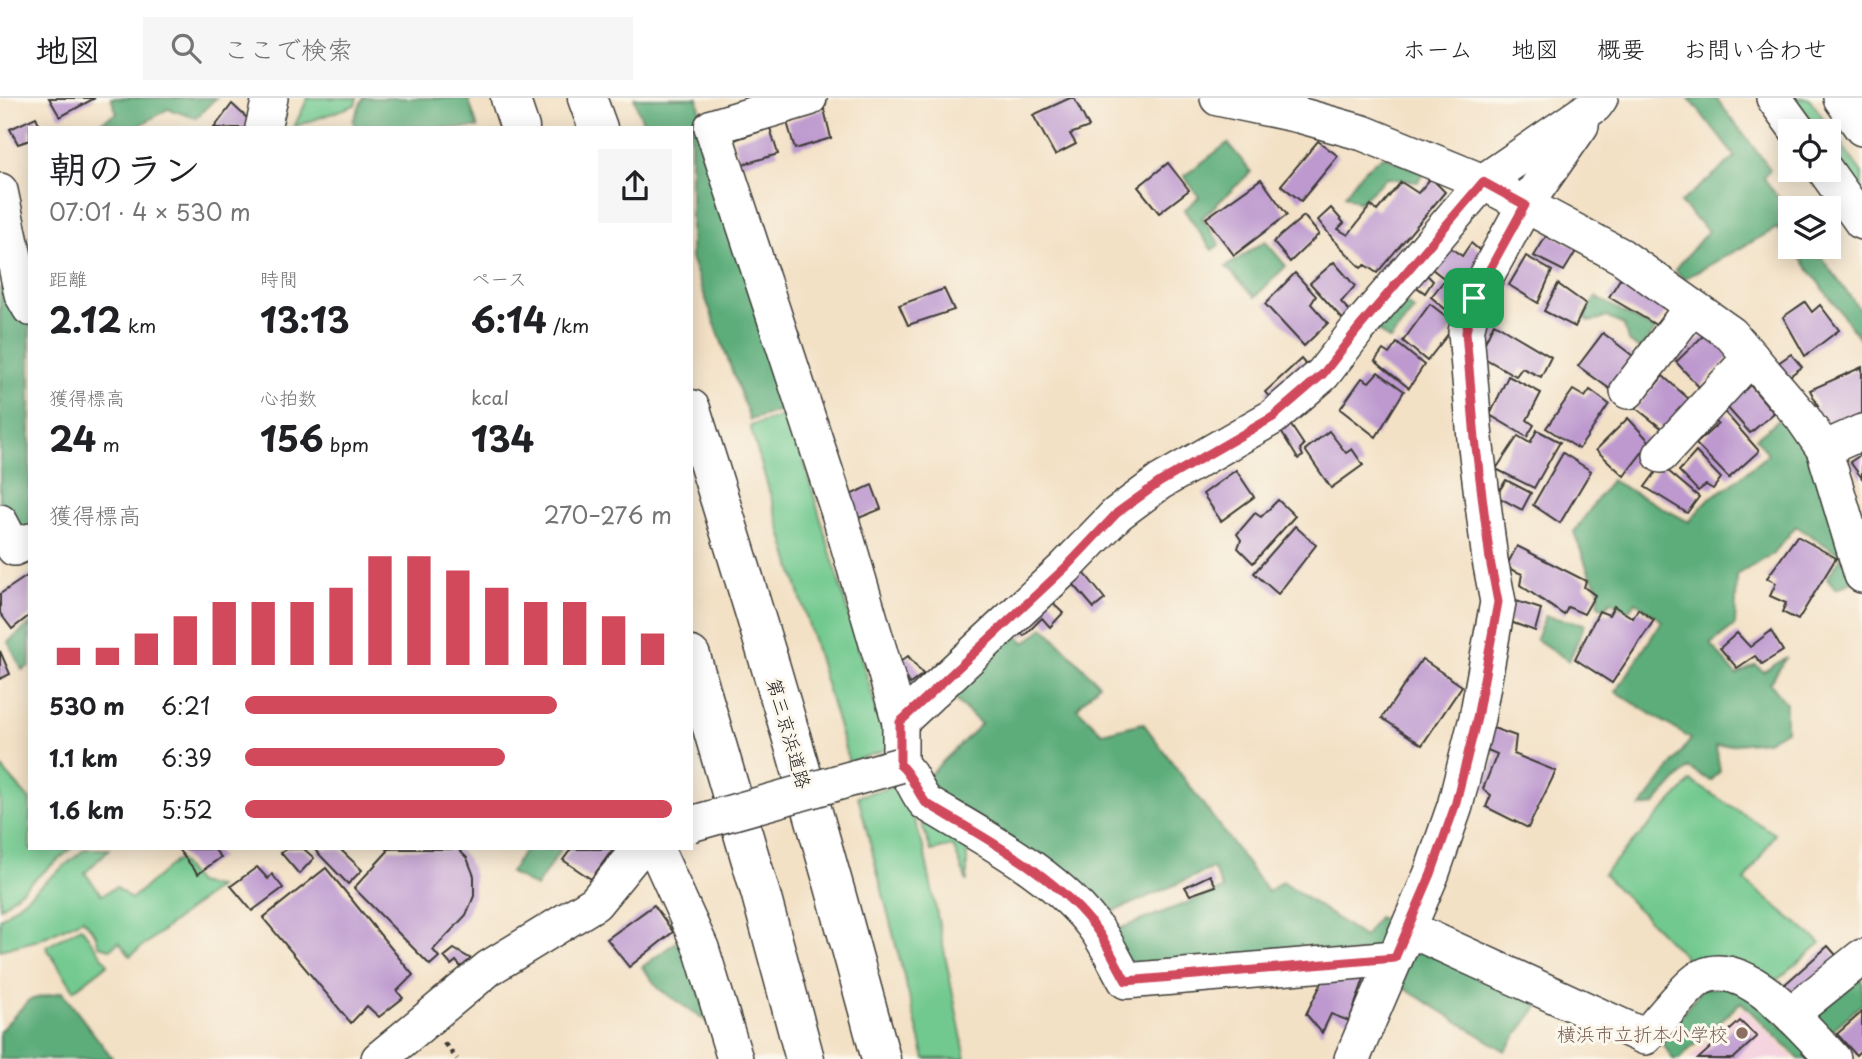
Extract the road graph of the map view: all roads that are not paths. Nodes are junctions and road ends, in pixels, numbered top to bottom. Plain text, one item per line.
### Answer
1 (270, 98) edge
2 (510, 98) edge
3 (587, 98) edge
4 (809, 98) edge
5 (1218, 98) edge
6 (1345, 98) edge
7 (1774, 98) edge
8 (1841, 98) edge
9 (1597, 101) edge
10 (1789, 119) edge
11 (263, 126) edge
12 (519, 126) edge
13 (596, 126) edge
14 (1862, 128) edge
15 (1363, 133) junction
16 (1483, 182) junction
17 (1834, 182) edge
18 (0, 191) edge
19 (1525, 205) junction
20 (1862, 222) edge
21 (28, 304) edge
22 (1692, 307) junction
23 (1751, 357) junction
24 (1628, 391) dead end
25 (693, 415) edge
26 (1862, 432) edge
27 (1824, 449) junction
28 (1661, 455) dead end
29 (1862, 575) edge
30 (693, 663) edge
31 (900, 722) junction
32 (900, 765) junction
33 (693, 823) edge
34 (638, 850) edge
35 (656, 850) edge
36 (1402, 944) junction
37 (1862, 957) edge
38 (1791, 1014) junction
39 (379, 1059) edge
40 (735, 1059) edge
41 (805, 1059) edge
42 (881, 1059) edge
43 (1352, 1059) edge
44 (1833, 1059) edge

1 - 11 street
2 - 12 highway
3 - 13 highway
4 - 31 street
5 - 15 street
6 - 15 street
7 - 10 street
8 - 14 street
9 - 16 street
9 - 19 street
15 - 16 street
16 - 19 street
16 - 31 street
17 - 20 street
18 - 21 street
19 - 22 street
19 - 36 street
22 - 23 street
22 - 24 street
23 - 27 street
23 - 28 street
25 - 42 highway, 第三京浜道路
26 - 27 street
27 - 29 street
30 - 41 highway
31 - 32 street
32 - 33 street, bridge
32 - 36 street
34 - 39 street
35 - 40 street
36 - 38 street
36 - 43 street
37 - 38 street
38 - 44 street

